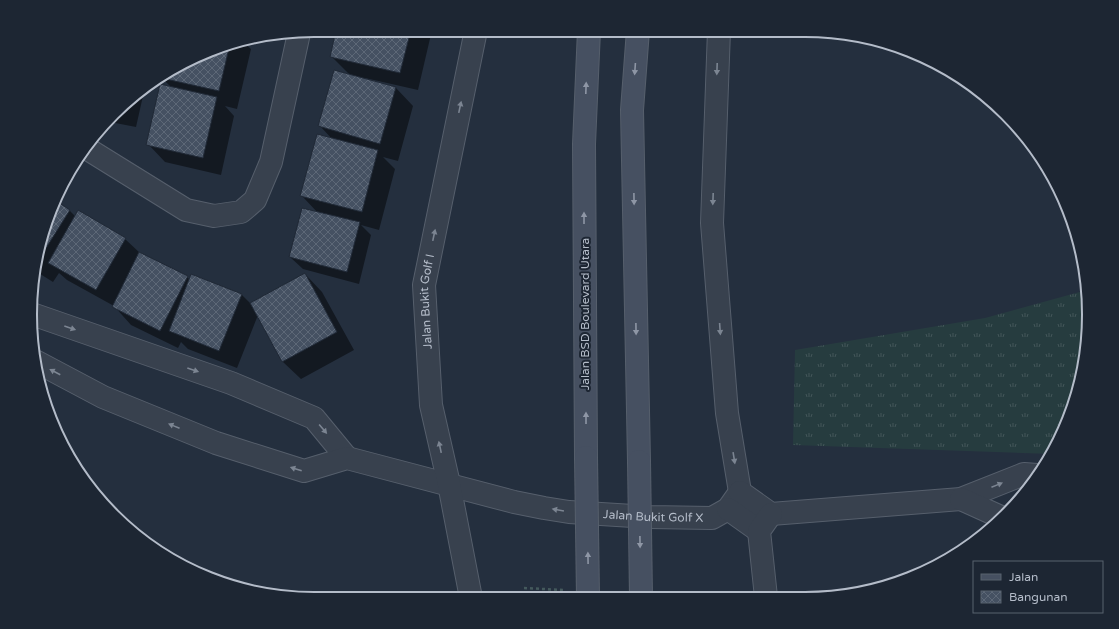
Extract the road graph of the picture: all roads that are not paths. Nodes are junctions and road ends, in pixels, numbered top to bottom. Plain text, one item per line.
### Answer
1 (475, 37) edge
2 (589, 37) edge
3 (637, 37) edge
4 (719, 37) edge
5 (298, 38) edge
6 (91, 151) edge
7 (37, 316) edge
8 (41, 364) edge
9 (347, 458) junction
10 (1031, 475) edge
11 (449, 484) junction
12 (961, 499) junction
13 (734, 500) junction
14 (996, 515) edge
15 (765, 522) junction
16 (470, 592) edge
17 (588, 592) edge
18 (641, 592) edge
19 (766, 592) edge

11 -> 1 street, Jalan Bukit Golf I
17 -> 2 main road, Jalan BSD Boulevard Utara, bridge
3 -> 18 main road, bridge
4 -> 13 street
5 - 6 street
7 -> 9 street
9 -> 8 street
9 - 11 street, Jalan Bukit Golf X
12 -> 10 street
13 -> 11 street, Jalan Bukit Golf X
11 - 16 street, Jalan Bukit Golf I
12 - 14 street
12 - 15 street
13 - 15 street
15 - 19 street

